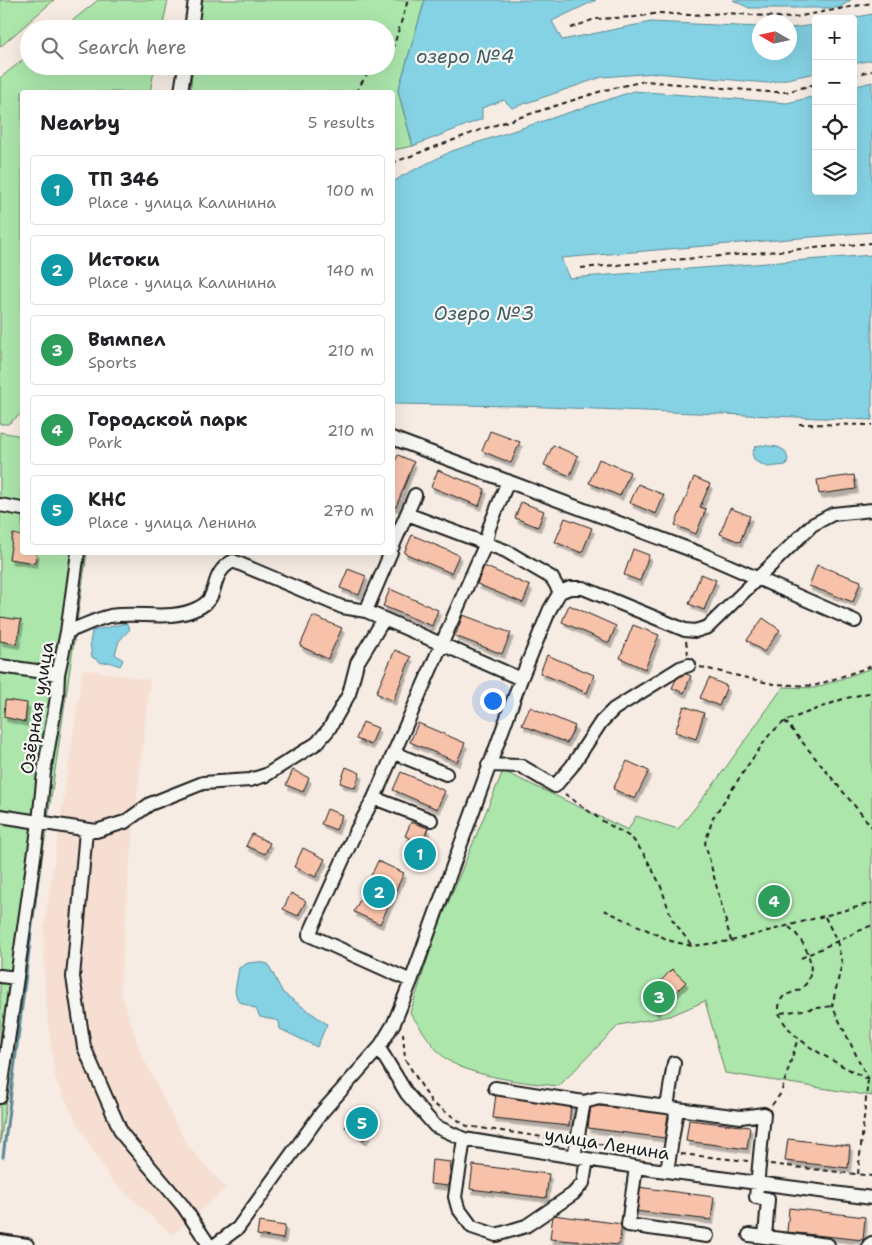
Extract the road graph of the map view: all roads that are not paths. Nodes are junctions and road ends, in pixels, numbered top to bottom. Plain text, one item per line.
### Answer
1 (195, 0) edge
2 (192, 20) edge
3 (184, 75) edge
4 (181, 90) edge
5 (395, 439) edge
6 (508, 481) junction
7 (415, 495) dead end
8 (0, 505) edge
9 (20, 508) edge
10 (872, 510) edge
11 (407, 514) junction
12 (395, 541) edge
13 (486, 543) junction
14 (78, 555) edge
15 (390, 555) edge
16 (759, 579) junction
17 (560, 592) junction
18 (366, 611) junction
19 (384, 619) junction
20 (855, 621) dead end
21 (67, 632) junction
22 (442, 645) junction
23 (689, 665) road end
24 (0, 666) edge
25 (58, 674) junction
26 (521, 679) junction
27 (394, 753) junction
28 (488, 765) junction
29 (446, 774) dead end
30 (374, 798) junction
31 (0, 816) edge
32 (431, 820) dead end
33 (39, 822) junction
34 (86, 831) junction
35 (0, 976) edge
36 (17, 978) junction
37 (411, 981) junction
38 (379, 1048) junction
39 (674, 1063) dead end
40 (495, 1088) dead end
41 (0, 1097) edge
42 (584, 1102) junction
43 (672, 1108) junction
44 (464, 1139) junction
45 (574, 1157) junction
46 (587, 1159) junction
47 (636, 1167) junction
48 (666, 1171) junction
49 (757, 1183) junction
50 (872, 1198) edge
51 (749, 1235) dead end
52 (708, 1236) dead end
53 (765, 1237) junction
54 (0, 1241) edge
55 (872, 1242) edge
56 (27, 1245) edge
57 (209, 1245) edge
58 (215, 1245) edge
59 (828, 1245) edge
60 (869, 1245) edge

1 - 2 street
3 - 4 street
5 - 6 street
6 - 13 street
6 - 16 street
7 - 11 street
8 - 9 street
10 - 16 street
11 - 12 street
11 - 13 street
13 - 17 street
13 - 22 street
14 - 21 street
15 - 18 street
16 - 17 street
16 - 20 street
17 - 26 street
18 - 19 street
18 - 21 street, Озёрная улица
19 - 22 street
19 - 34 street
21 - 25 street, Озёрная улица
22 - 26 street
22 - 27 street
23 - 28 street
24 - 25 street
25 - 33 street, Озёрная улица
26 - 28 street
27 - 29 street
27 - 30 street
28 - 37 street
30 - 32 street
30 - 37 street
31 - 33 street
33 - 34 street
33 - 36 street, Озёрная улица
34 - 57 street
35 - 36 street
36 - 41 street, Озёрная улица
37 - 38 street
38 - 44 street, улица Ленина
38 - 58 street
39 - 43 street
40 - 42 street
42 - 43 street
42 - 45 street
43 - 48 street
43 - 49 street
44 - 45 street, улица Ленина
44 - 46 street
45 - 46 street, улица Ленина
46 - 47 street, улица Ленина
47 - 48 street, улица Ленина
47 - 52 street
48 - 49 street, улица Ленина
49 - 50 street, улица Ленина
49 - 53 street
51 - 53 street
53 - 59 street
54 - 56 street
55 - 60 street

